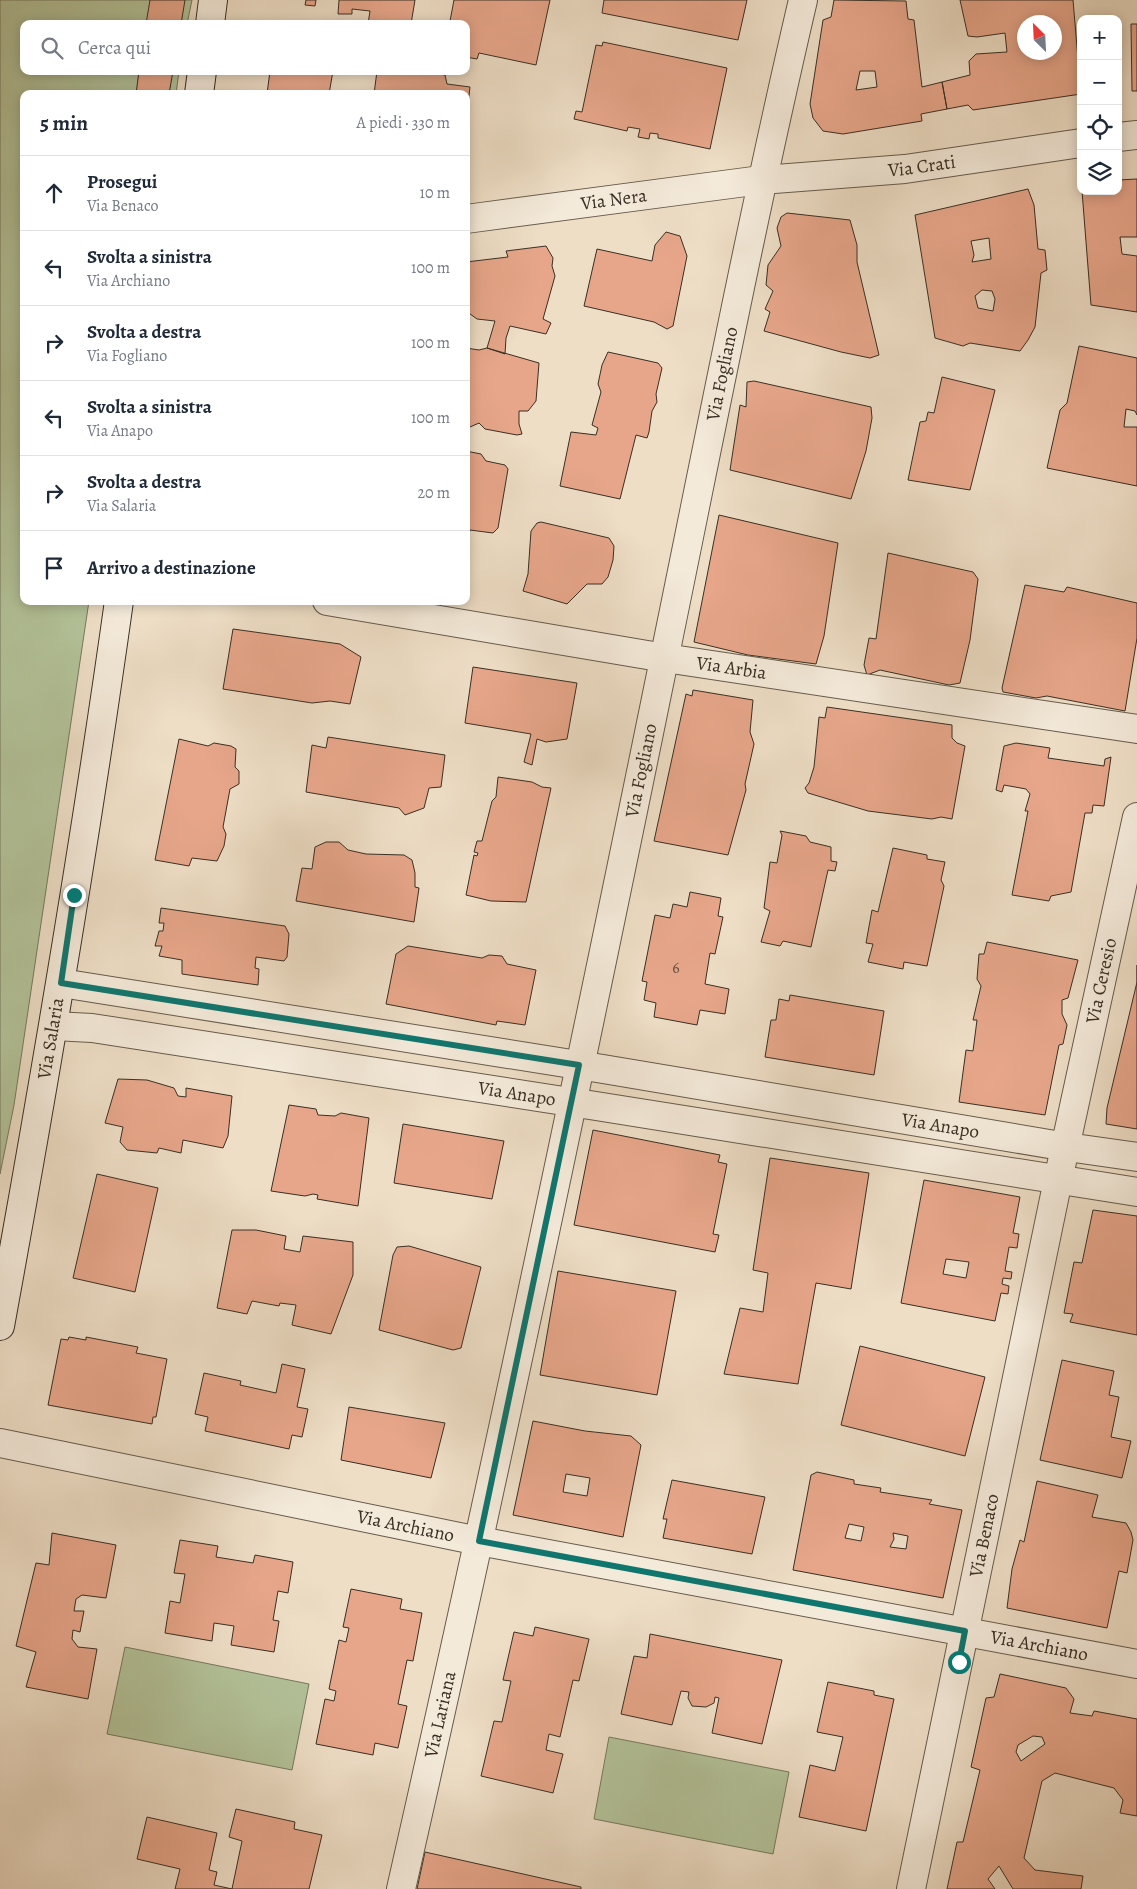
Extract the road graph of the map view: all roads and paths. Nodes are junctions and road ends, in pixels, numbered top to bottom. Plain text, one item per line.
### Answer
1 (213, 0) edge
2 (802, 0) edge
3 (210, 20) edge
4 (201, 75) edge
5 (200, 90) edge
6 (1137, 135) edge
7 (1122, 137) edge
8 (1077, 144) edge
9 (761, 180) junction
10 (470, 218) edge
11 (118, 605) edge
12 (351, 605) edge
13 (665, 658) junction
14 (1137, 729) edge
15 (1137, 817) edge
16 (61, 983) junction
17 (318, 1024) junction
18 (54, 1026) junction
19 (310, 1062) junction
20 (579, 1065) junction
21 (572, 1102) junction
22 (815, 1105) junction
23 (811, 1140) junction
24 (1067, 1147) junction
25 (1137, 1156) edge
26 (1058, 1180) junction
27 (1137, 1192) edge
28 (0, 1326) edge
29 (0, 1443) edge
30 (479, 1541) junction
31 (965, 1631) junction
32 (1137, 1664) edge
33 (401, 1889) edge
34 (911, 1889) edge

1 - 3 street
2 - 9 street, Via Fogliano
4 - 5 street
6 - 7 street
8 - 9 street, Via Crati
9 - 10 street, Via Nera
9 - 13 street, Via Fogliano
11 - 16 street, Via Salaria
12 - 13 street, Via Arbia
13 - 14 street, Via Arbia
13 - 20 street, Via Fogliano
15 - 24 street, Via Ceresio
16 - 17 street, Via Anapo
16 - 18 street, Via Salaria
17 - 19 street
17 - 20 street, Via Anapo
18 - 19 street, Via Anapo
18 - 28 street, Via Salaria
19 - 21 street, Via Anapo
20 - 21 street, Via Fogliano
20 - 22 street, Via Anapo
21 - 23 street, Via Anapo
21 - 30 street, Via Fogliano
22 - 23 street
22 - 24 street, Via Anapo
23 - 26 street, Via Anapo
24 - 25 street, Via Anapo
24 - 26 street
26 - 27 street, Via Anapo
26 - 31 street, Via Benaco
29 - 30 street, Via Archiano
30 - 31 street, Via Archiano
30 - 33 street, Via Lariana
31 - 32 street, Via Archiano
31 - 34 street, Via Benaco

